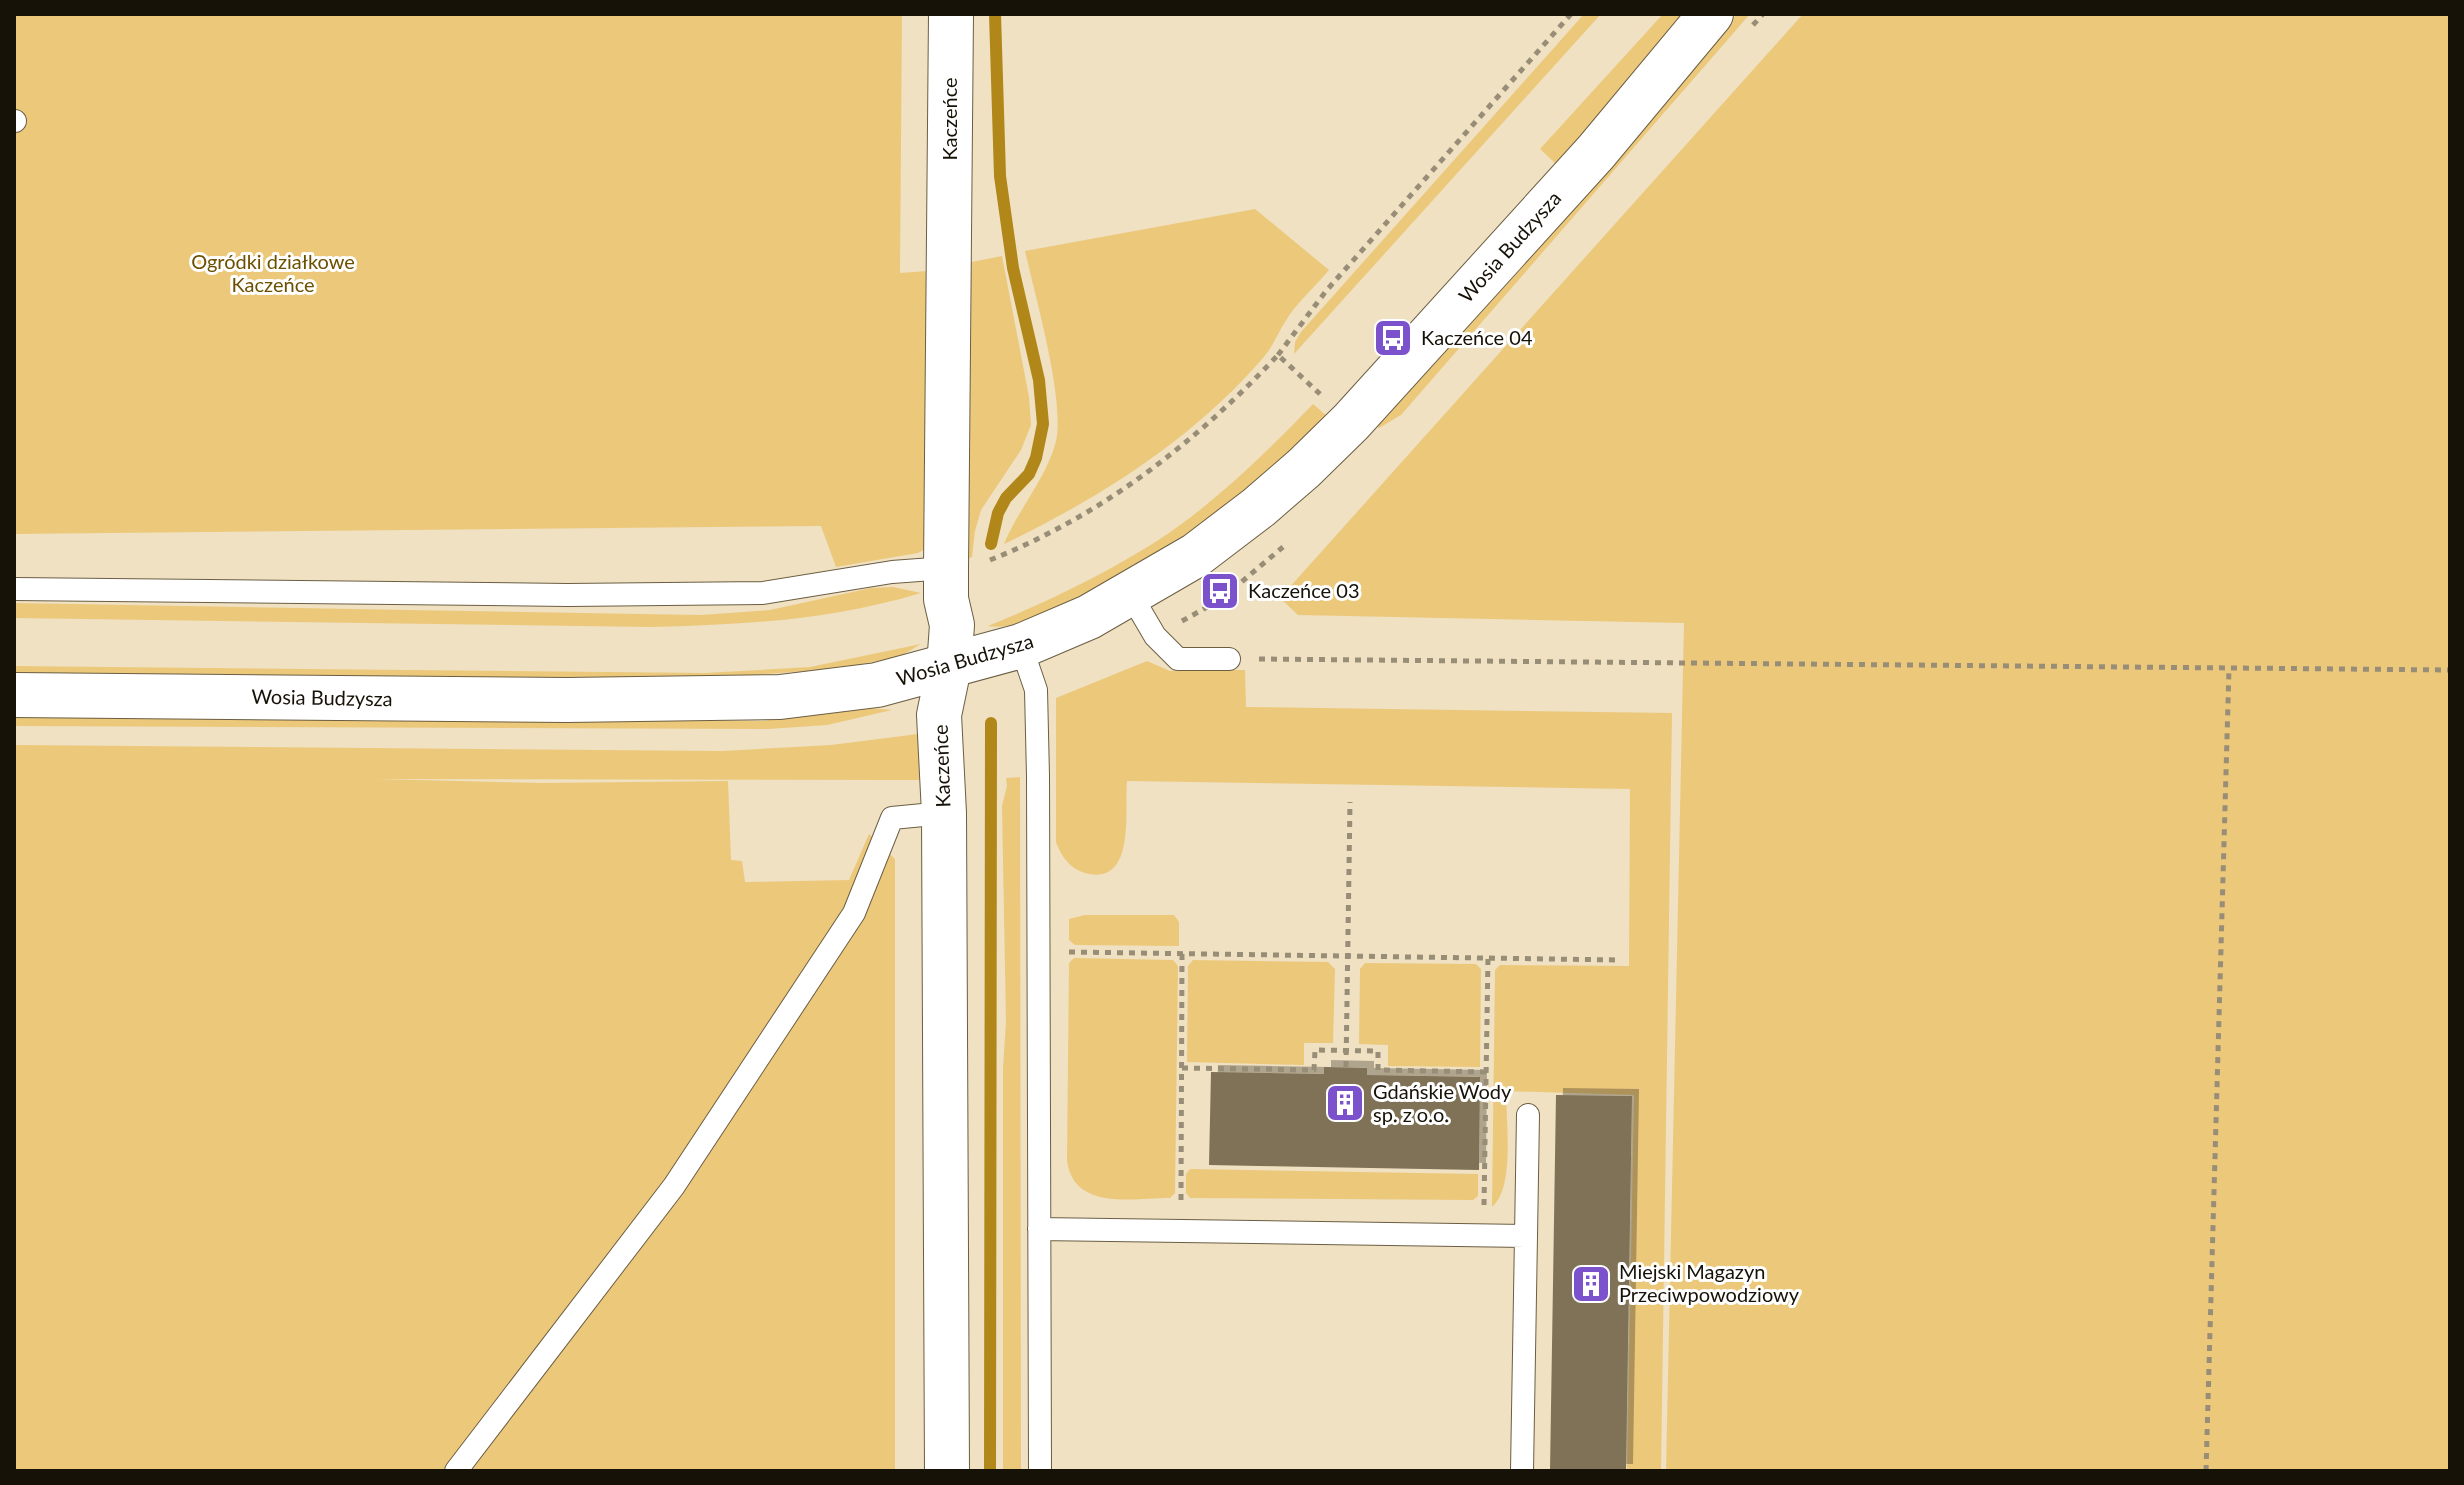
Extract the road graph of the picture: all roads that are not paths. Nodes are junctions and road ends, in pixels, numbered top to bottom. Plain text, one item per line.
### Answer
1 (951, 14) edge
2 (1711, 14) edge
3 (946, 568) junction
4 (14, 589) edge
5 (1131, 595) junction
6 (1021, 646) junction
7 (1229, 659) road end
8 (949, 667) junction
9 (14, 695) edge
10 (944, 813) junction
11 (1528, 1115) dead end
12 (1039, 1229) junction
13 (1526, 1236) junction
14 (456, 1471) edge
15 (947, 1471) edge
16 (1040, 1471) edge
17 (1522, 1471) edge

1 - 3 street, Kaczeńce
2 - 5 street, Wosia Budzysza
3 - 4 lane
3 - 8 street, Kaczeńce
5 - 6 street, Wosia Budzysza
5 - 7 lane
6 - 8 street, Wosia Budzysza
6 - 12 lane
8 - 9 street, Wosia Budzysza
8 - 10 street, Kaczeńce
10 - 14 lane
10 - 15 street, Kaczeńce
11 - 13 lane
12 - 13 lane
12 - 16 lane
13 - 17 lane

